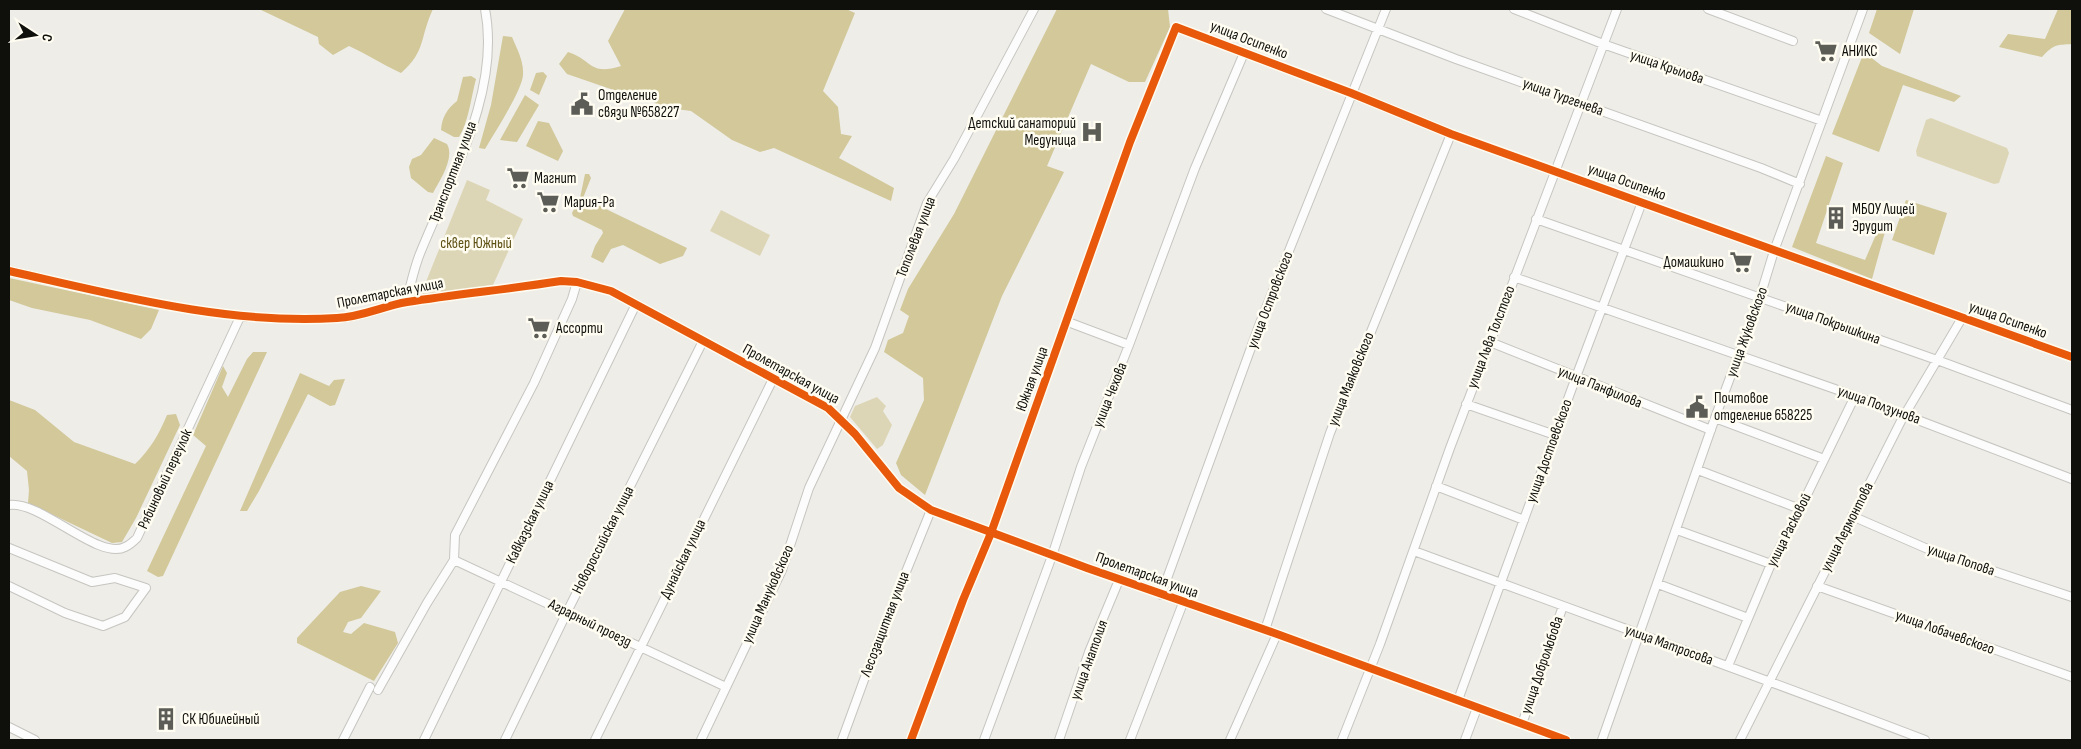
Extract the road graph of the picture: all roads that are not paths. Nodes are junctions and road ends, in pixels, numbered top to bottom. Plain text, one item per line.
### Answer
1 (485, 9) edge
2 (1034, 9) edge
3 (1326, 9) edge
4 (1386, 9) edge
5 (1514, 9) edge
6 (1617, 9) edge
7 (1708, 9) edge
8 (1863, 9) edge
9 (1176, 27) joint
10 (1378, 29) junction
11 (1793, 41) dead end
12 (1603, 44) junction
13 (1244, 53) junction
14 (1351, 93) junction
15 (1580, 103) junction
16 (1822, 121) junction
17 (1451, 134) junction
18 (1554, 171) junction
19 (1800, 184) junction
20 (1642, 202) junction
21 (1536, 219) junction
22 (1624, 249) junction
23 (1774, 251) junction
24 (9, 271) edge
25 (1514, 277) junction
26 (577, 282) junction
27 (1760, 297) junction
28 (406, 302) junction
29 (636, 304) junction
30 (1602, 308) junction
31 (240, 317) junction
32 (1962, 318) junction
33 (1068, 322) junction
34 (703, 341) junction
35 (1490, 342) junction
36 (1130, 346) junction
37 (1738, 356) junction
38 (2072, 358) edge
39 (1937, 360) junction
40 (1576, 377) junction
41 (773, 379) junction
42 (1855, 396) junction
43 (1466, 404) junction
44 (2072, 410) edge
45 (1904, 414) junction
46 (1715, 418) junction
47 (842, 419) junction
48 (1711, 430) junction
49 (1555, 435) junction
50 (1824, 459) junction
51 (1698, 470) junction
52 (2072, 479) edge
53 (1436, 486) junction
54 (9, 505) edge
55 (1800, 509) junction
56 (931, 510) junction
57 (1852, 516) junction
58 (1524, 520) junction
59 (1677, 530) junction
60 (991, 533) junction
61 (9, 548) edge
62 (1414, 551) junction
63 (1052, 556) junction
64 (454, 560) junction
65 (1771, 564) junction
66 (1119, 580) junction
67 (501, 582) junction
68 (1501, 583) junction
69 (1658, 584) junction
70 (9, 586) edge
71 (1817, 586) junction
72 (1161, 595) junction
73 (2072, 597) edge
74 (1184, 603) junction
75 (1563, 606) junction
76 (567, 612) junction
77 (1748, 618) junction
78 (1265, 630) junction
79 (1277, 634) junction
80 (1640, 635) junction
81 (639, 648) junction
82 (1728, 666) junction
83 (1370, 668) junction
84 (2072, 677) edge
85 (1770, 680) junction
86 (726, 687) junction
87 (1458, 700) junction
88 (1477, 708) junction
89 (1522, 724) junction
90 (9, 728) edge
91 (35, 740) edge
92 (343, 740) edge
93 (424, 740) edge
94 (505, 740) edge
95 (595, 740) edge
96 (701, 740) edge
97 (842, 740) edge
98 (912, 740) edge
99 (984, 740) edge
100 (1060, 740) edge
101 (1130, 740) edge
102 (1230, 740) edge
103 (1342, 740) edge
104 (1465, 740) edge
105 (1566, 740) edge
106 (1602, 740) edge
107 (1740, 740) edge
108 (1925, 740) edge

1 - 28 street, Транспортная улица
2 - 47 street, Тополевая улица
3 - 10 street, улица Тургенева
4 - 10 street, улица Островского
5 - 12 street, улица Крылова
6 - 12 street, улица Льва Толстого
7 - 11 street
8 - 16 street, улица Жуковского
9 - 13 street, улица Осипенко
9 - 33 street, Южная улица
10 - 14 street, улица Островского
10 - 15 street, улица Тургенева
12 - 15 street, улица Льва Толстого
12 - 16 street, улица Крылова
13 - 14 street, улица Осипенко
13 - 36 street, улица Чехова
14 - 17 street, улица Осипенко
14 - 72 street, улица Островского
15 - 18 street, улица Льва Толстого
15 - 19 street, улица Тургенева
16 - 19 street, улица Жуковского
17 - 18 street, улица Осипенко
17 - 78 street, улица Маяковского
18 - 20 street, улица Осипенко
18 - 21 street, улица Льва Толстого
19 - 23 street, улица Жуковского
20 - 22 street, улица Достоевского
20 - 23 street, улица Осипенко
21 - 22 street, улица Покрышкина
21 - 25 street, улица Льва Толстого
22 - 27 street, улица Покрышкина
22 - 30 street, улица Достоевского
23 - 27 street, улица Жуковского
23 - 32 street, улица Осипенко
24 - 31 street, Пролетарская улица
25 - 30 street, улица Ползунова
25 - 35 street, улица Льва Толстого
26 - 28 street, Пролетарская улица
26 - 29 street, Пролетарская улица
26 - 64 street
27 - 37 street, улица Жуковского
27 - 39 street, улица Покрышкина
28 - 31 street, Пролетарская улица
29 - 34 street, Пролетарская улица
29 - 67 street, Кавказская улица
30 - 37 street, улица Ползунова
30 - 40 street, улица Достоевского
31 - 54 street, Рябиновый переулок
32 - 38 street, улица Осипенко
32 - 39 street, улица Лермонтова
33 - 36 street
33 - 60 street, Южная улица
34 - 41 street, Пролетарская улица
34 - 76 street, Новороссийская улица
35 - 40 street, улица Панфилова
35 - 43 street, улица Льва Толстого
36 - 63 street, улица Чехова
37 - 42 street, улица Ползунова
37 - 46 street, улица Жуковского
39 - 44 street, улица Покрышкина
39 - 45 street, улица Лермонтова
40 - 48 street, улица Панфилова
40 - 49 street, улица Достоевского
41 - 47 street, Пролетарская улица
41 - 81 street, Дунайская улица
42 - 45 street, улица Ползунова
42 - 50 street, улица Расковой
43 - 49 street
43 - 53 street, улица Льва Толстого
45 - 52 street, улица Ползунова
45 - 57 street, улица Лермонтова
46 - 48 street, улица Жуковского
46 - 50 street
47 - 56 street, Пролетарская улица
47 - 86 street, улица Мануковского
48 - 51 street, улица Жуковского
49 - 58 street, улица Достоевского
50 - 55 street, улица Расковой
51 - 55 street
51 - 59 street, улица Жуковского
53 - 58 street
53 - 62 street, улица Льва Толстого
55 - 65 street, улица Расковой
56 - 60 street, Пролетарская улица
56 - 97 street, Лесозащитная улица
57 - 71 street, улица Лермонтова
57 - 73 street, улица Попова
58 - 68 street, улица Достоевского
59 - 65 street
59 - 69 street, улица Жуковского
60 - 63 street, Пролетарская улица
60 - 98 street, Южная улица
61 - 70 street
62 - 68 street, улица Матросова
62 - 83 street, улица Льва Толстого
63 - 66 street, Пролетарская улица
63 - 99 street, улица Чехова
64 - 67 street, Аграрный проезд
64 - 92 street
65 - 77 street, улица Расковой
66 - 72 street, Пролетарская улица
66 - 100 street, улица Анатолия
67 - 76 street, Аграрный проезд
67 - 93 street, Кавказская улица
68 - 75 street, улица Матросова
68 - 87 street, улица Достоевского
69 - 77 street
69 - 80 street, улица Жуковского
71 - 84 street, улица Лобачевского
71 - 85 street, улица Лермонтова
72 - 74 street, Пролетарская улица
74 - 78 street, Пролетарская улица
74 - 101 street
75 - 80 street, улица Матросова
75 - 89 street, улица Добролюбова
76 - 81 street, Аграрный проезд
76 - 94 street, Новороссийская улица
77 - 82 street, улица Расковой
78 - 79 street, Пролетарская улица
79 - 83 street, Пролетарская улица
79 - 102 street
80 - 82 street, улица Матросова
80 - 106 street, улица Жуковского
81 - 86 street, Аграрный проезд
81 - 95 street, Дунайская улица
82 - 85 street, улица Матросова
83 - 87 street, Пролетарская улица
83 - 103 street, улица Льва Толстого
85 - 107 street, улица Лермонтова
85 - 108 street, улица Матросова
86 - 96 street, улица Мануковского
87 - 88 street, Пролетарская улица
88 - 89 street, Пролетарская улица
88 - 104 street
89 - 105 street, Пролетарская улица
90 - 91 street

